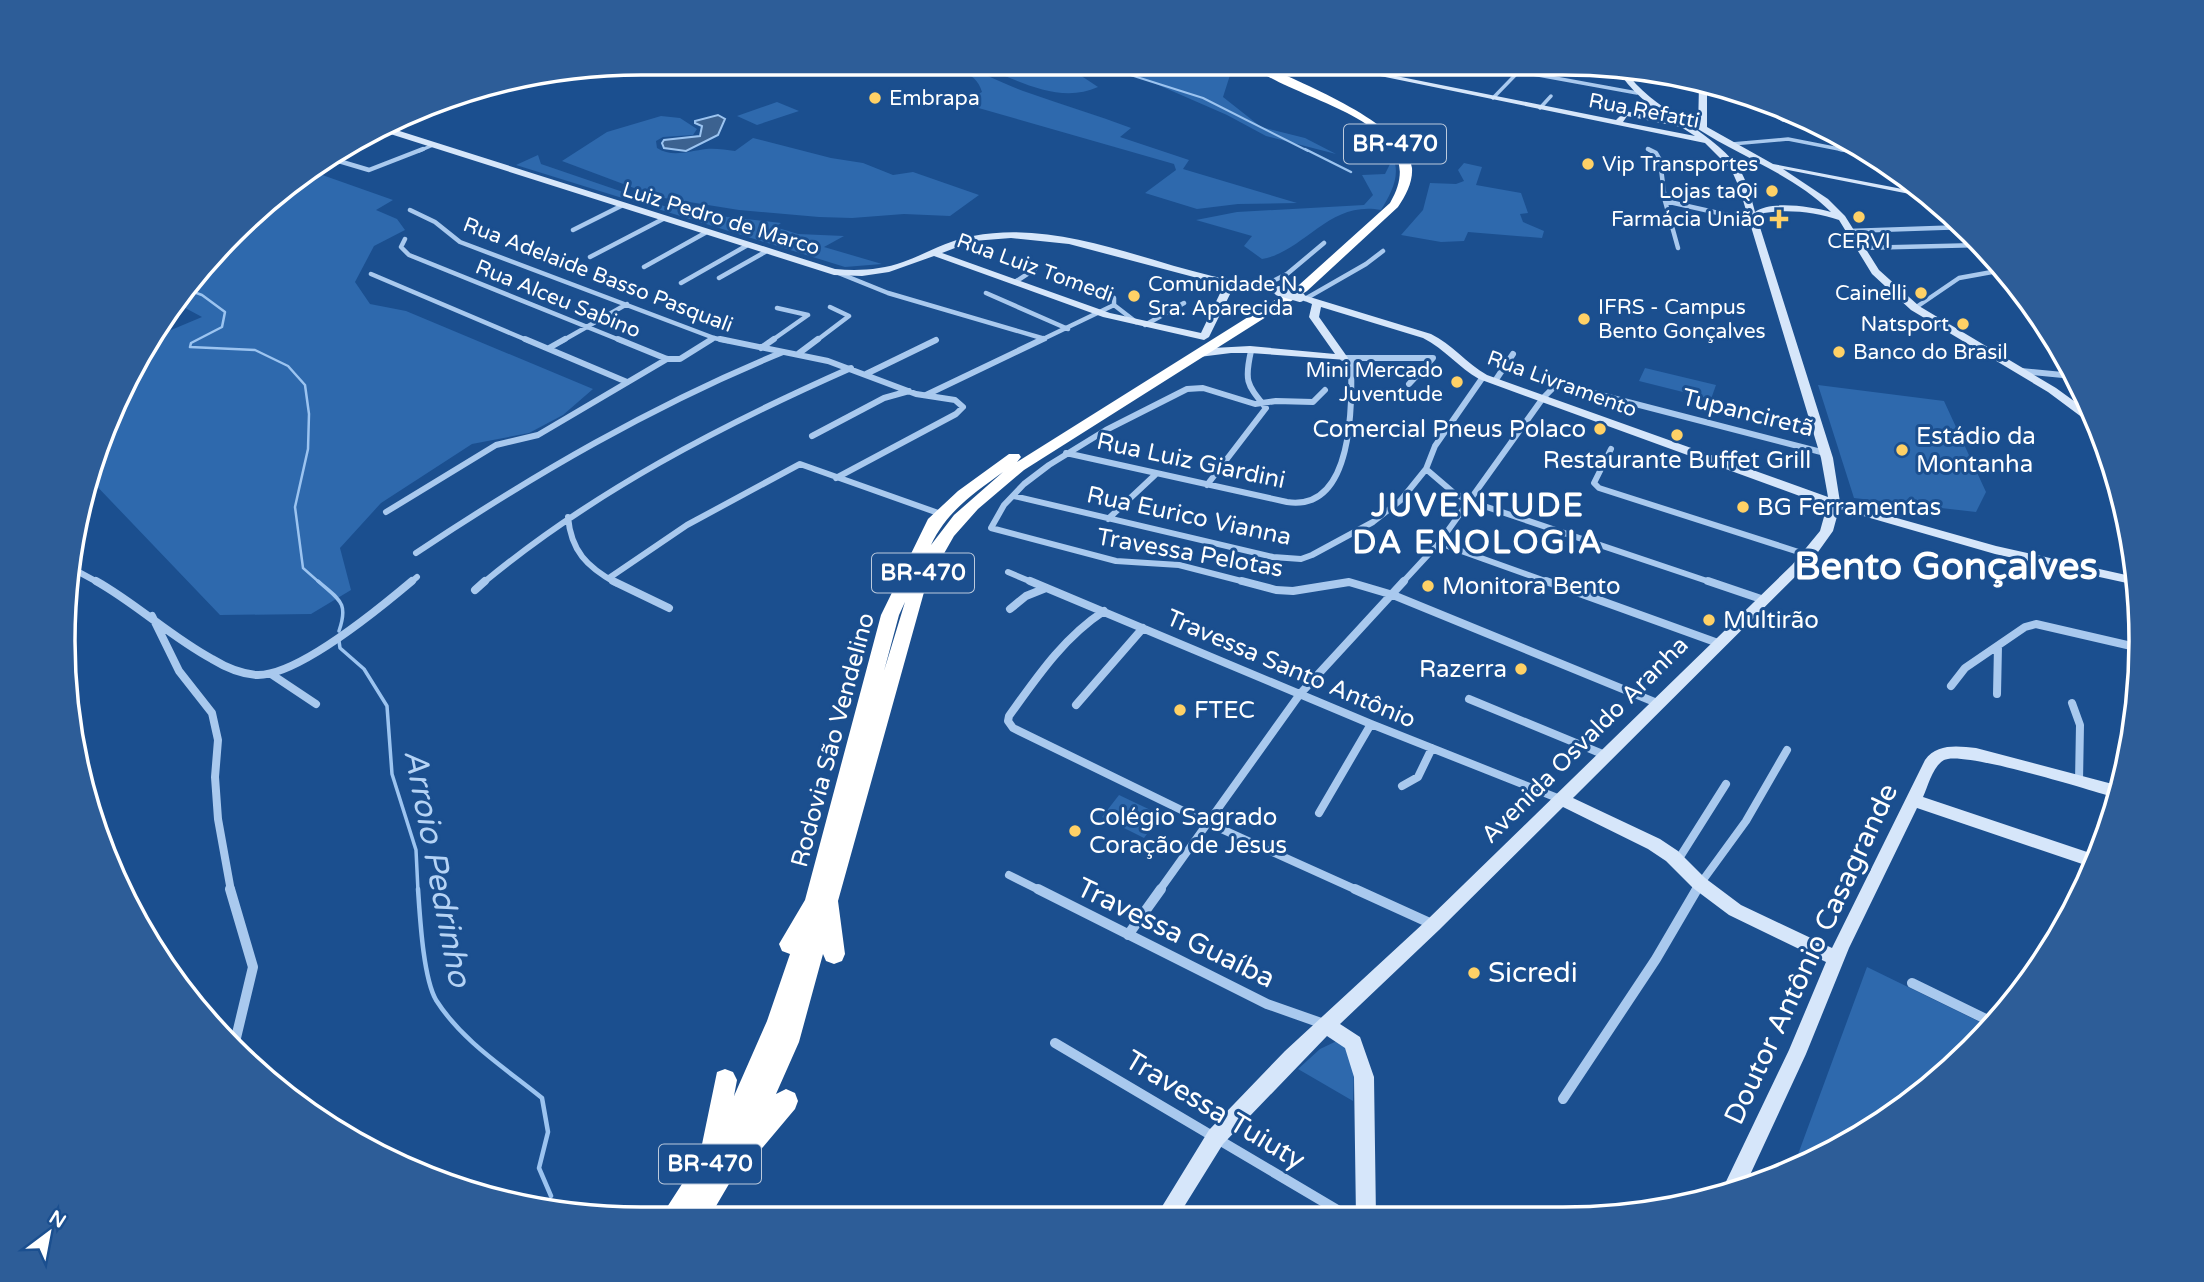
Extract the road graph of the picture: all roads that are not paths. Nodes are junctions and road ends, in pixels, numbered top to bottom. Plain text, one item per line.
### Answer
1 (1276, 75) edge
2 (1380, 75) edge
3 (1516, 75) edge
4 (1536, 75) edge
5 (1627, 79) edge
6 (1631, 79) edge
7 (1637, 93) junction
8 (1703, 94) edge
9 (1551, 96) dead end
10 (1493, 98) junction
11 (1540, 108) junction
12 (1617, 124) junction
13 (1696, 127) junction
14 (394, 132) edge
15 (1708, 141) junction
16 (1732, 144) junction
17 (433, 145) junction
18 (1648, 149) dead end
19 (1843, 149) edge
20 (1719, 151) junction
21 (341, 162) edge
22 (1768, 163) junction
23 (1797, 169) junction
24 (1782, 172) junction
25 (1744, 188) junction
26 (1907, 192) edge
27 (1665, 201) junction
28 (1825, 201) junction
29 (621, 206) junction
30 (410, 210) dead end
31 (1842, 218) junction
32 (663, 219) junction
33 (1754, 220) junction
34 (1949, 228) edge
35 (573, 230) dead end
36 (1849, 231) junction
37 (705, 233) junction
38 (405, 239) dead end
39 (1324, 243) dead end
40 (1967, 245) edge
41 (746, 246) junction
42 (1678, 248) dead end
43 (1858, 248) junction
44 (1383, 251) dead end
45 (765, 252) junction
46 (934, 253) junction
47 (590, 257) dead end
48 (644, 267) dead end
49 (1035, 269) dead end
50 (834, 272) junction
51 (1991, 272) edge
52 (371, 274) dead end
53 (719, 278) dead end
54 (1015, 282) junction
55 (681, 283) dead end
56 (1230, 284) junction
57 (1072, 285) dead end
58 (1263, 286) junction
59 (986, 293) dead end
60 (1303, 298) junction
61 (1317, 302) junction
62 (1184, 303) dead end
63 (627, 304) junction
64 (1114, 305) junction
65 (830, 307) dead end
66 (777, 308) dead end
67 (1915, 308) junction
68 (1098, 312) junction
69 (1141, 324) junction
70 (586, 327) junction
71 (1068, 328) junction
72 (714, 338) junction
73 (1212, 338) junction
74 (1045, 339) junction
75 (936, 340) dead end
76 (549, 348) junction
77 (761, 348) junction
78 (1247, 350) junction
79 (783, 351) junction
80 (798, 354) junction
81 (1513, 354) dead end
82 (1347, 358) junction
83 (667, 359) junction
84 (1186, 359) junction
85 (852, 368) junction
86 (2021, 370) junction
87 (866, 374) junction
88 (2062, 375) edge
89 (1483, 377) junction
90 (1495, 381) junction
91 (627, 382) junction
92 (1409, 384) dead end
93 (1325, 390) dead end
94 (909, 391) junction
95 (926, 395) junction
96 (1542, 398) junction
97 (1264, 402) junction
98 (2078, 408) edge
99 (812, 436) dead end
100 (1086, 443) junction
101 (1066, 444) junction
102 (1611, 449) dead end
103 (1825, 453) junction
104 (1426, 469) junction
105 (1156, 474) junction
106 (836, 478) junction
107 (1207, 485) junction
108 (1014, 495) junction
109 (1469, 501) junction
110 (1834, 504) junction
111 (386, 512) dead end
112 (941, 514) junction
113 (568, 517) junction
114 (1108, 519) junction
115 (1439, 543) junction
116 (416, 553) dead end
117 (1808, 555) junction
118 (1008, 572) dead end
119 (79, 573) edge
120 (416, 577) dead end
121 (609, 578) junction
122 (2125, 579) edge
123 (1046, 588) junction
124 (475, 590) dead end
125 (1393, 595) junction
126 (1764, 600) junction
127 (669, 608) dead end
128 (1010, 608) dead end
129 (1104, 611) junction
130 (152, 617) junction
131 (1143, 628) junction
132 (1718, 643) junction
133 (2129, 645) edge
134 (1998, 646) junction
135 (271, 674) junction
136 (1951, 686) dead end
137 (1300, 694) junction
138 (1997, 694) dead end
139 (1469, 699) dead end
140 (2072, 703) dead end
141 (316, 704) dead end
142 (1657, 704) junction
143 (1076, 705) dead end
144 (1371, 724) junction
145 (1432, 748) junction
146 (1787, 750) dead end
147 (1605, 755) junction
148 (2079, 780) junction
149 (1726, 784) dead end
150 (1402, 786) dead end
151 (2108, 789) edge
152 (1561, 799) junction
153 (1913, 800) junction
154 (1319, 813) dead end
155 (1206, 822) junction
156 (2086, 858) edge
157 (1677, 860) junction
158 (1009, 876) dead end
159 (1700, 885) junction
160 (822, 901) junction
161 (1433, 925) junction
162 (1128, 934) junction
163 (834, 954) dead end
164 (1837, 959) junction
165 (1912, 983) dead end
166 (1984, 1018) edge
167 (1326, 1025) junction
168 (237, 1036) edge
169 (1055, 1043) dead end
170 (725, 1080) dead end
171 (1563, 1099) dead end
172 (786, 1101) dead end
173 (1216, 1137) junction
174 (717, 1169) junction
175 (1738, 1179) edge
176 (683, 1207) edge
177 (698, 1207) edge
178 (1173, 1207) edge
179 (1333, 1207) edge
180 (1366, 1207) edge

1 - 73 highway, Rodovia São Vendelino / BR-470
2 - 10 main road, Rua Refatti
3 - 10 street
4 - 7 street
5 - 7 main road
6 - 13 main road
7 - 13 main road
8 - 13 main road
9 - 11 street
10 - 11 main road, Rua Refatti
11 - 12 main road, Rua Refatti
12 - 13 main road
12 - 15 main road, Rua Refatti
13 - 15 main road, Avenida Osvaldo Aranha
13 - 16 main road
14 - 17 main road, Luiz Pedro de Marco
15 - 20 main road, Avenida Osvaldo Aranha
16 - 19 street
16 - 20 main road
16 - 22 main road
17 - 21 street
17 - 29 main road, Luiz Pedro de Marco
18 - 27 street
20 - 25 main road, Avenida Osvaldo Aranha
22 - 23 main road
22 - 24 main road
23 - 24 main road
23 - 26 main road
24 - 28 main road
25 - 28 main road
25 - 33 main road, Avenida Osvaldo Aranha
27 - 33 street
27 - 42 street
28 - 31 main road
29 - 32 main road, Luiz Pedro de Marco
29 - 35 street
30 - 63 street, Rua Adelaide Basso Pasquali
31 - 33 main road
31 - 36 main road
32 - 37 main road, Luiz Pedro de Marco
32 - 47 street
33 - 103 main road, Avenida Osvaldo Aranha
34 - 36 street
36 - 43 main road
37 - 41 main road, Luiz Pedro de Marco
37 - 48 street
38 - 70 street, Rua Alceu Sabino
39 - 58 street
40 - 43 street
41 - 45 main road, Luiz Pedro de Marco
41 - 55 street
43 - 67 main road
44 - 60 street
45 - 50 main road, Luiz Pedro de Marco
45 - 53 street
46 - 50 main road, Rua Livramento
46 - 54 main road, Rua Luiz Tomedi
46 - 56 main road, Rua Livramento
49 - 54 street
50 - 74 street, Luiz Pedro de Marco
51 - 67 street
52 - 76 street
54 - 68 main road, Rua Luiz Tomedi
56 - 58 main road, Rua Livramento
56 - 73 main road
57 - 64 street
58 - 60 main road, Rua Livramento, bridge
59 - 71 street
60 - 61 main road, Rua Livramento
61 - 82 main road
61 - 89 main road, Rua Livramento
62 - 69 street
63 - 70 street
63 - 72 street, Rua Adelaide Basso Pasquali
64 - 68 street
64 - 69 street
65 - 80 street
66 - 77 street
67 - 86 main road
68 - 69 main road, Rua Luiz Tomedi
68 - 71 street
69 - 73 main road, Rua Luiz Tomedi
70 - 76 street
70 - 83 street, Rua Alceu Sabino
71 - 74 street
72 - 77 street, Rua Adelaide Basso Pasquali
72 - 83 street, Rua Alceu Sabino
73 - 78 main road, Rua Luiz Tomedi
73 - 84 highway, BR-470
73 - 112 highway, Rodovia São Vendelino / BR-470
74 - 95 street
75 - 87 street
76 - 91 street
77 - 79 street, Rua Adelaide Basso Pasquali
78 - 82 main road
78 - 84 main road
78 - 97 street
79 - 80 street, Rua Adelaide Basso Pasquali
79 - 116 street
80 - 85 street, Rua Adelaide Basso Pasquali
81 - 90 street
82 - 92 street
82 - 107 street, Rua Luiz Giardini
83 - 91 street
84 - 101 highway, BR-470
85 - 87 street, Rua Adelaide Basso Pasquali
85 - 113 street
86 - 88 street
86 - 98 main road
87 - 94 street, Rua Adelaide Basso Pasquali
89 - 90 main road, Rua Livramento
89 - 104 street, Rua Eurico Vianna
90 - 96 main road, Rua Livramento
91 - 111 street
93 - 97 street
94 - 95 street, Rua Adelaide Basso Pasquali
94 - 99 street
95 - 106 street, Rua Adelaide Basso Pasquali
96 - 103 street, Tupanciretã
96 - 109 street
96 - 110 main road, Rua Livramento
97 - 100 street
97 - 107 street
100 - 101 street
100 - 101 street
101 - 105 street, Rua Luiz Giardini
101 - 108 street
101 - 160 highway, BR-470
102 - 117 street
103 - 110 main road, Avenida Osvaldo Aranha
104 - 109 street
104 - 114 street, Rua Eurico Vianna
105 - 107 street, Rua Luiz Giardini
105 - 114 street
106 - 112 street
106 - 121 street
108 - 114 street, Rua Eurico Vianna
108 - 125 street, Travessa Pelotas
109 - 115 street
109 - 126 street
110 - 117 main road, Avenida Osvaldo Aranha
110 - 122 main road, Rua Livramento
112 - 160 highway, Rodovia São Vendelino / BR-470
113 - 121 street
113 - 124 street
115 - 125 street
115 - 132 street
117 - 126 main road, Avenida Osvaldo Aranha
118 - 123 street, Travessa Santo Antônio
119 - 130 street
120 - 135 street
121 - 127 street
123 - 128 street
123 - 129 street, Travessa Santo Antônio
125 - 137 street
125 - 142 street, Travessa Pelotas
126 - 132 main road, Avenida Osvaldo Aranha
129 - 131 street, Travessa Santo Antônio
129 - 155 street
130 - 135 street
130 - 168 street
131 - 137 street, Travessa Santo Antônio
131 - 143 street
132 - 142 main road, Avenida Osvaldo Aranha
133 - 134 street
134 - 136 street
134 - 138 street
135 - 141 street
137 - 144 street, Travessa Santo Antônio
137 - 155 street
139 - 147 street
140 - 148 street
142 - 147 main road, Avenida Osvaldo Aranha
144 - 145 street, Travessa Santo Antônio
144 - 154 street
145 - 150 street
145 - 152 street, Travessa Santo Antônio
146 - 159 street
147 - 152 main road, Avenida Osvaldo Aranha
148 - 151 main road
148 - 153 main road, Doutor Antônio Casagrande
149 - 157 street
152 - 157 main road
152 - 161 main road, Avenida Osvaldo Aranha
153 - 156 main road
153 - 164 main road, Doutor Antônio Casagrande
155 - 161 street
155 - 162 street
157 - 159 main road
158 - 162 street, Travessa Guaíba
159 - 164 main road
159 - 171 street
160 - 163 highway
160 - 174 highway, BR-470
160 - 174 highway, BR-470
161 - 167 main road, Avenida Osvaldo Aranha
162 - 167 street, Travessa Guaíba
164 - 175 main road, Doutor Antônio Casagrande
165 - 166 street
167 - 173 main road, Avenida Osvaldo Aranha
167 - 180 main road
169 - 173 street, Travessa Tuiuty
170 - 174 highway
172 - 174 highway
173 - 178 main road, Avenida Osvaldo Aranha
173 - 179 street, Travessa Tuiuty
174 - 176 highway, BR-470
174 - 177 highway, BR-470

